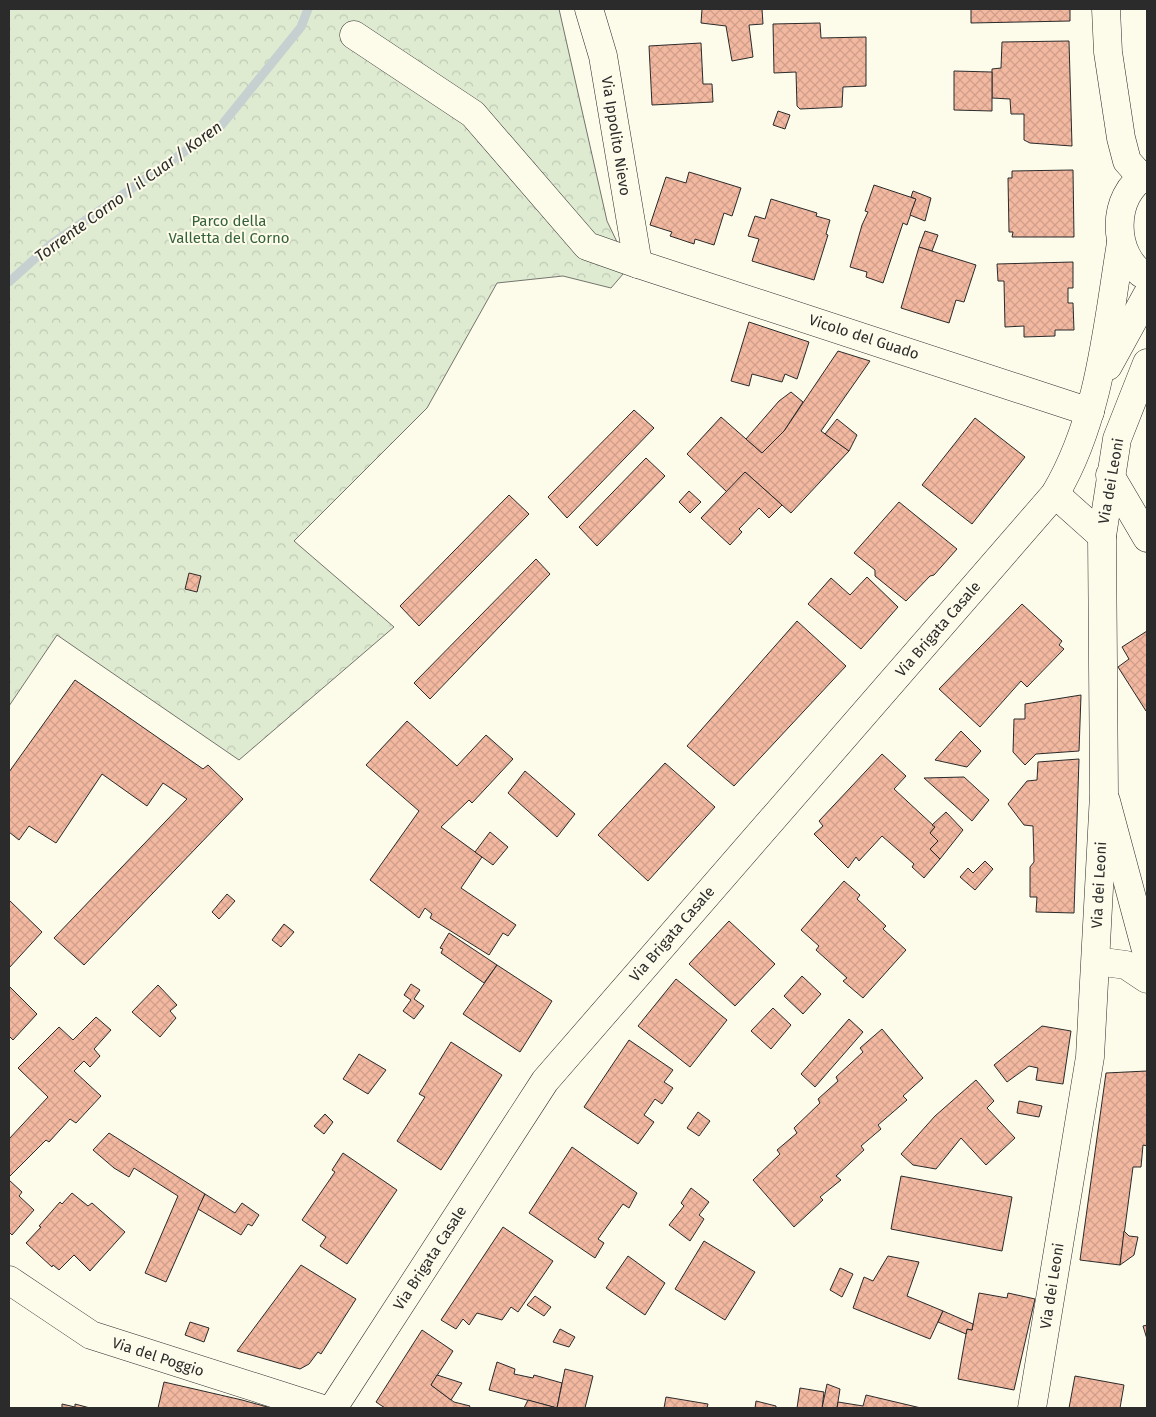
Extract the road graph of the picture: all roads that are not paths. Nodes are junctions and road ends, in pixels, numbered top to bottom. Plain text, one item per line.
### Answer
1 (589, 9) edge
2 (1106, 9) edge
3 (354, 35) dead end
4 (1145, 170) edge
5 (1121, 243) junction
6 (638, 264) junction
7 (1147, 277) edge
8 (1147, 296) edge
9 (1147, 363) edge
10 (1094, 400) junction
11 (1110, 474) junction
12 (1055, 494) junction
13 (1102, 536) junction
14 (1147, 538) edge
15 (1104, 794) junction
16 (1147, 954) edge
17 (1096, 961) junction
18 (1147, 979) edge
19 (9, 1280) edge
20 (320, 1408) edge
21 (332, 1408) edge
22 (1032, 1408) edge

1 - 6 street, Via Ippolito Nievo
2 - 4 street
3 - 6 street, Vicolo del Guado
4 - 5 street, Via Brigata Casale
5 - 7 street, Via Brigata Casale
5 - 10 street, Via Brigata Casale
6 - 10 street, Vicolo del Guado
8 - 10 street, Via Brigata Casale
9 - 11 street, Via dei Leoni
10 - 12 street, Via Brigata Casale
11 - 13 street, Via dei Leoni
11 - 14 street
12 - 13 street
12 - 21 street, Via Brigata Casale
13 - 15 street, Via dei Leoni
15 - 16 street
15 - 17 street, Via dei Leoni
17 - 18 street
17 - 22 street, Via dei Leoni
19 - 20 street, Via del Poggio

